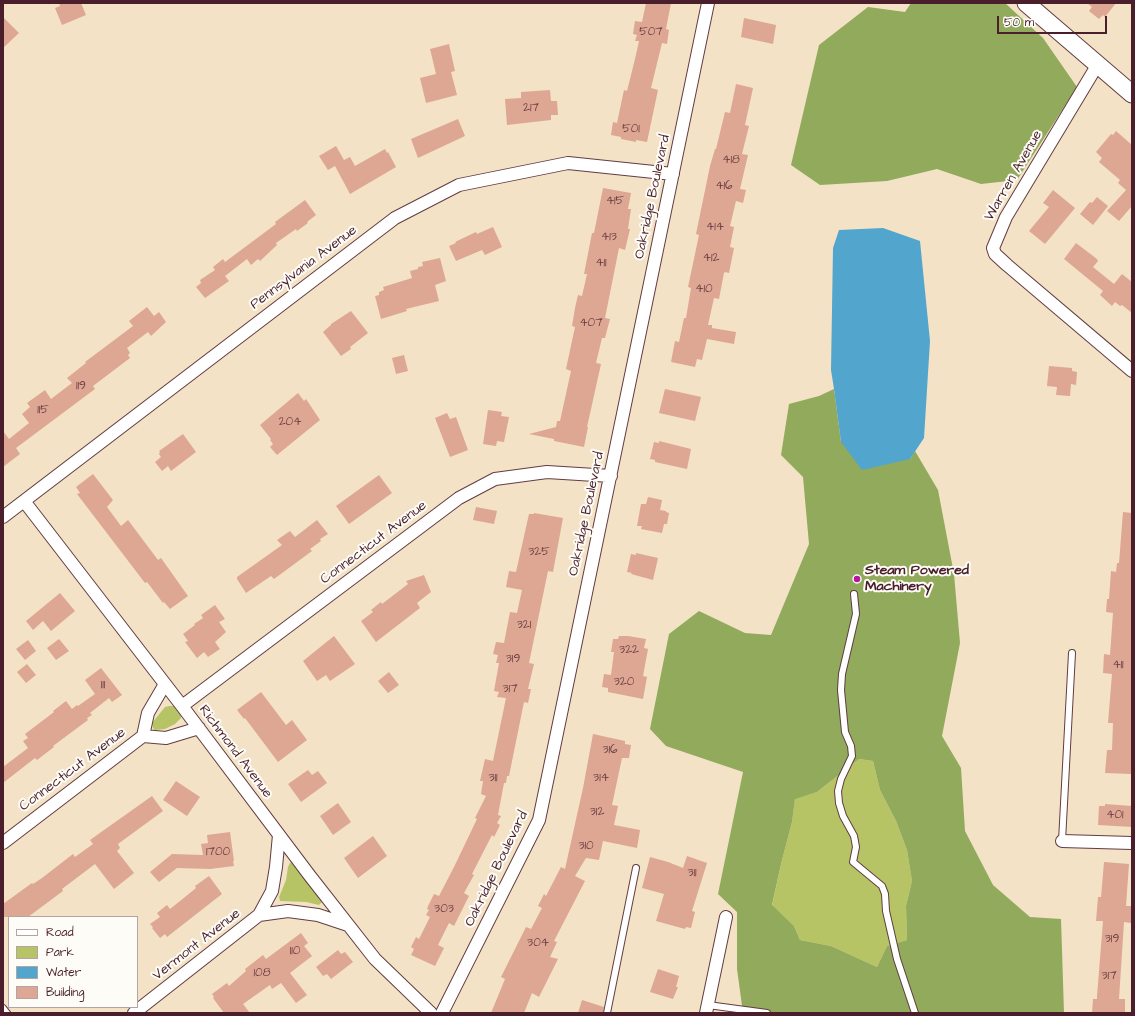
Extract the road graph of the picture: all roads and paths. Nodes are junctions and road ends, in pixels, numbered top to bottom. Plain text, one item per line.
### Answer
1 (708, 3) edge
2 (1026, 3) edge
3 (1098, 64) junction
4 (1132, 94) edge
5 (673, 174) junction
6 (1132, 370) edge
7 (611, 476) junction
8 (24, 501) junction
9 (3, 517) edge
10 (854, 594) dead end
11 (1072, 653) dead end
12 (165, 684) junction
13 (182, 706) junction
14 (199, 728) junction
15 (143, 736) junction
16 (279, 835) junction
17 (1062, 841) joint
18 (3, 843) edge
19 (1132, 843) edge
20 (636, 868) dead end
21 (259, 915) junction
22 (726, 917) dead end
23 (348, 925) junction
24 (3, 1008) edge
25 (707, 1009) edge
26 (7, 1013) edge
27 (134, 1013) edge
28 (431, 1013) edge
29 (442, 1013) edge
30 (607, 1013) edge
31 (767, 1013) edge
32 (915, 1013) edge

1 - 5 street, Oakridge Boulevard
2 - 3 street
3 - 4 street
3 - 6 street, Warren Avenue
5 - 7 street, Oakridge Boulevard
5 - 8 street, Pennsylvania Avenue
7 - 13 street, Connecticut Avenue
7 - 29 street, Oakridge Boulevard
8 - 9 street, Pennsylvania Avenue
8 - 12 street, Richmond Avenue
10 - 32 lane
11 - 17 lane
12 - 13 street, Richmond Avenue
12 - 15 street, Connecticut Avenue
13 - 14 street, Richmond Avenue
14 - 15 street, Connecticut Avenue
14 - 16 street, Richmond Avenue
15 - 18 street, Connecticut Avenue
16 - 21 street, Vermont Avenue
16 - 23 street, Richmond Avenue
17 - 19 street
20 - 30 lane
21 - 23 street, Vermont Avenue
21 - 27 street, Vermont Avenue
22 - 25 street
23 - 28 street, Richmond Avenue
24 - 26 lane
25 - 31 lane

